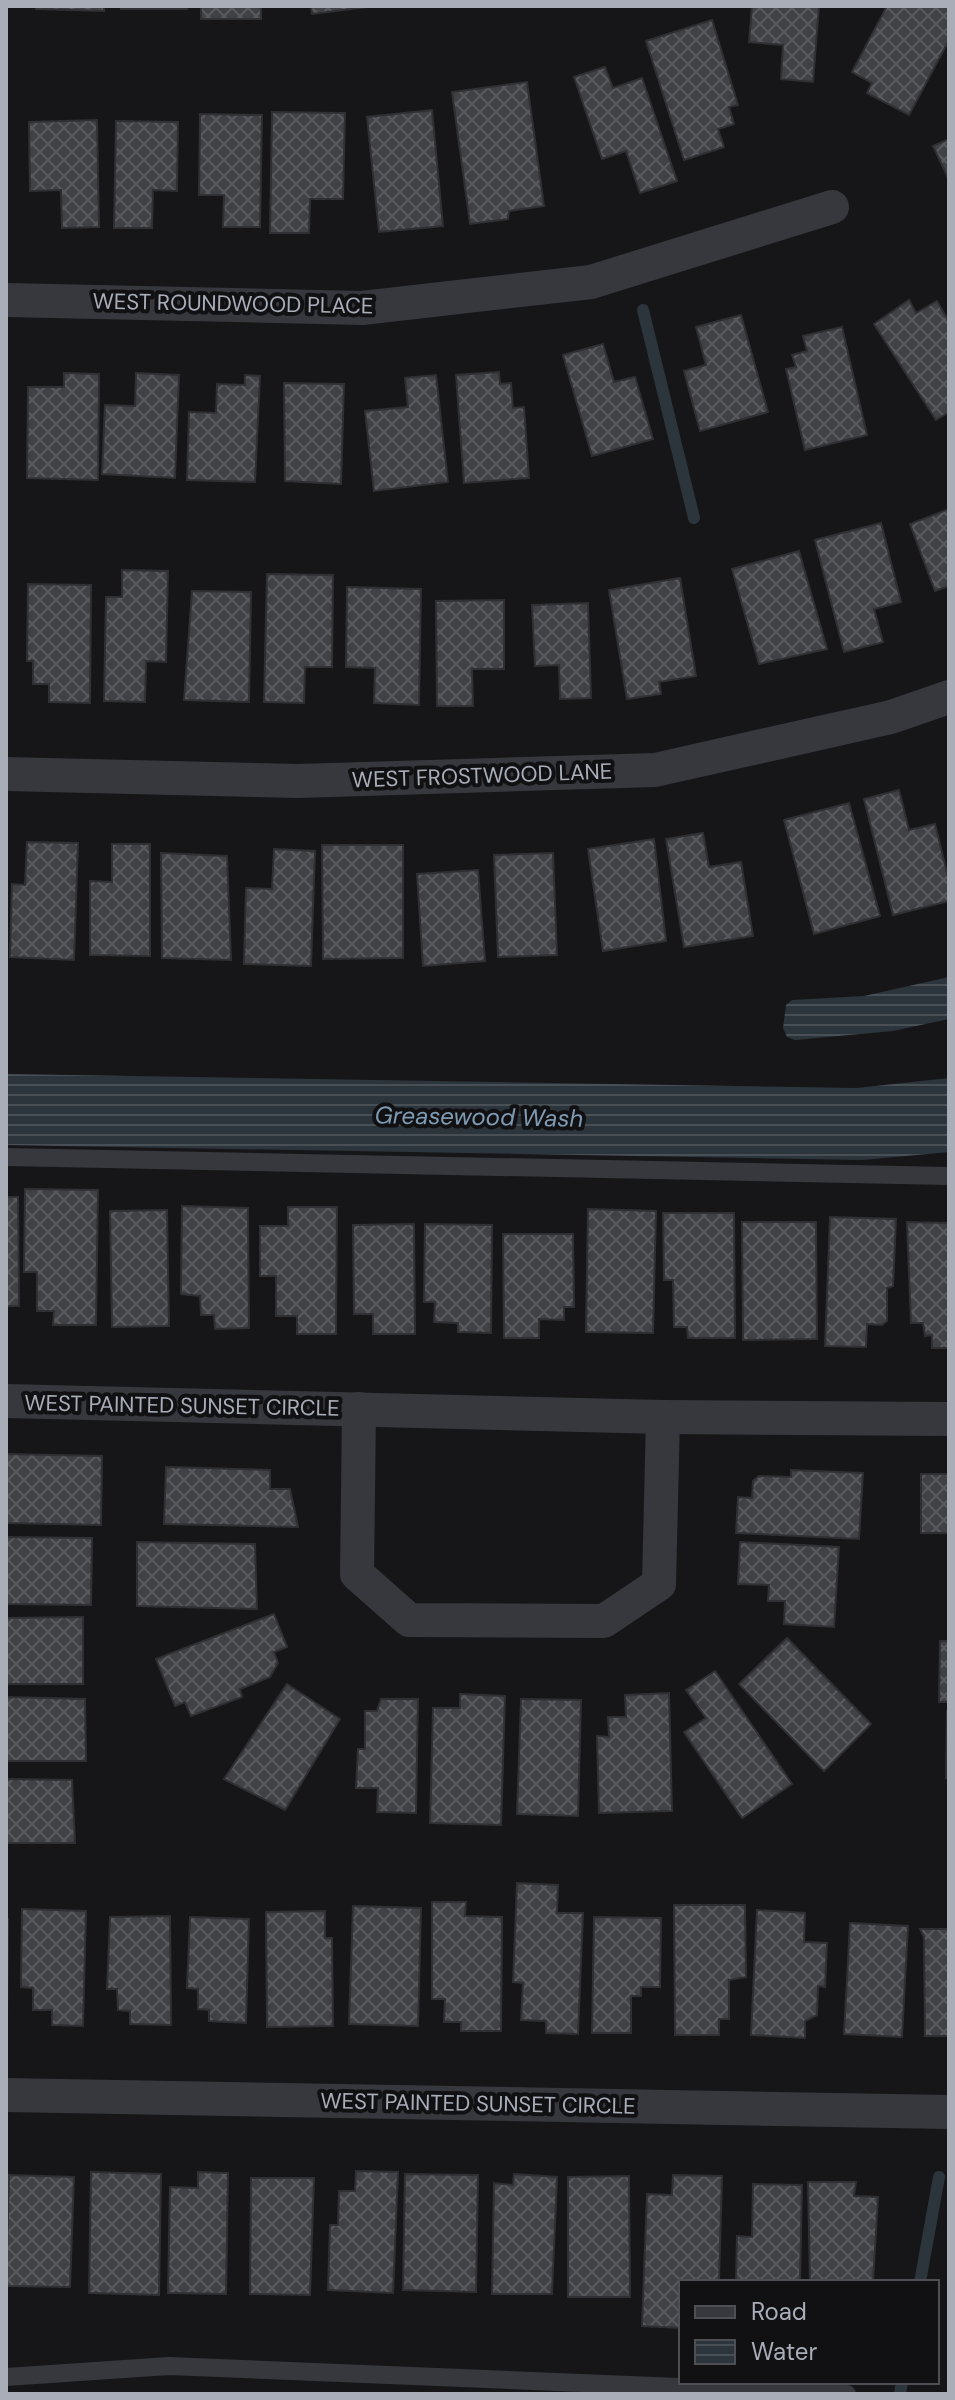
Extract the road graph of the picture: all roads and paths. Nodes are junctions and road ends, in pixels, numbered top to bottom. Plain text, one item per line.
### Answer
1 (832, 207) dead end
2 (6, 300) edge
3 (949, 697) edge
4 (6, 774) edge
5 (6, 1157) edge
6 (949, 1176) edge
7 (6, 1401) edge
8 (359, 1409) junction
9 (663, 1417) junction
10 (949, 1419) edge
11 (6, 2095) edge
12 (949, 2112) edge
13 (6, 2377) edge
14 (847, 2394) edge

1 - 2 street, WEST ROUNDWOOD PLACE
3 - 4 street, WEST FROSTWOOD LANE
5 - 6 lane
7 - 8 street, WEST PAINTED SUNSET CIRCLE
8 - 9 street, WEST PAINTED SUNSET CIRCLE
8 - 9 street, WEST PAINTED SUNSET CIRCLE
9 - 10 street, WEST PAINTED SUNSET CIRCLE
11 - 12 street, WEST PAINTED SUNSET CIRCLE
13 - 14 lane

